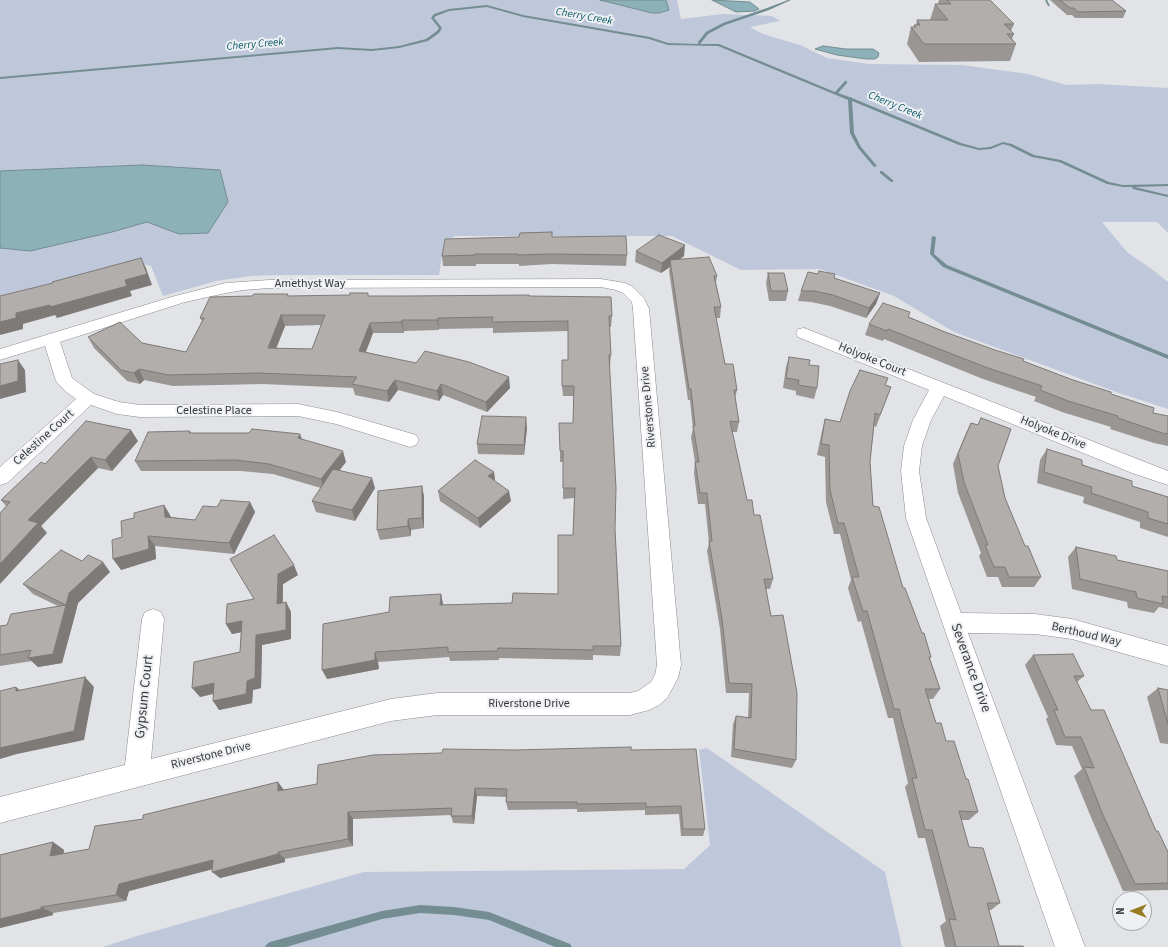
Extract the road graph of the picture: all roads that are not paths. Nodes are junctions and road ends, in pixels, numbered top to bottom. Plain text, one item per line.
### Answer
1 (628, 290) joint
2 (804, 333) dead end
3 (52, 340) junction
4 (0, 355) edge
5 (939, 388) junction
6 (88, 398) junction
7 (410, 440) dead end
8 (0, 478) edge
9 (1168, 478) edge
10 (153, 619) dead end
11 (954, 623) junction
12 (1168, 656) edge
13 (137, 775) junction
14 (0, 810) edge
15 (1070, 947) edge

1 - 3 street, Amethyst Way
1 - 13 street, Riverstone Drive
2 - 5 street, Holyoke Court
3 - 4 street, Amethyst Way
3 - 6 street, Celestine Place
5 - 9 street, Holyoke Drive
5 - 11 street, Severance Drive
6 - 7 street, Celestine Place
6 - 8 street, Celestine Court
10 - 13 street, Gypsum Court
11 - 12 street, Berthoud Way
11 - 15 street, Severance Drive
13 - 14 street, Riverstone Drive

